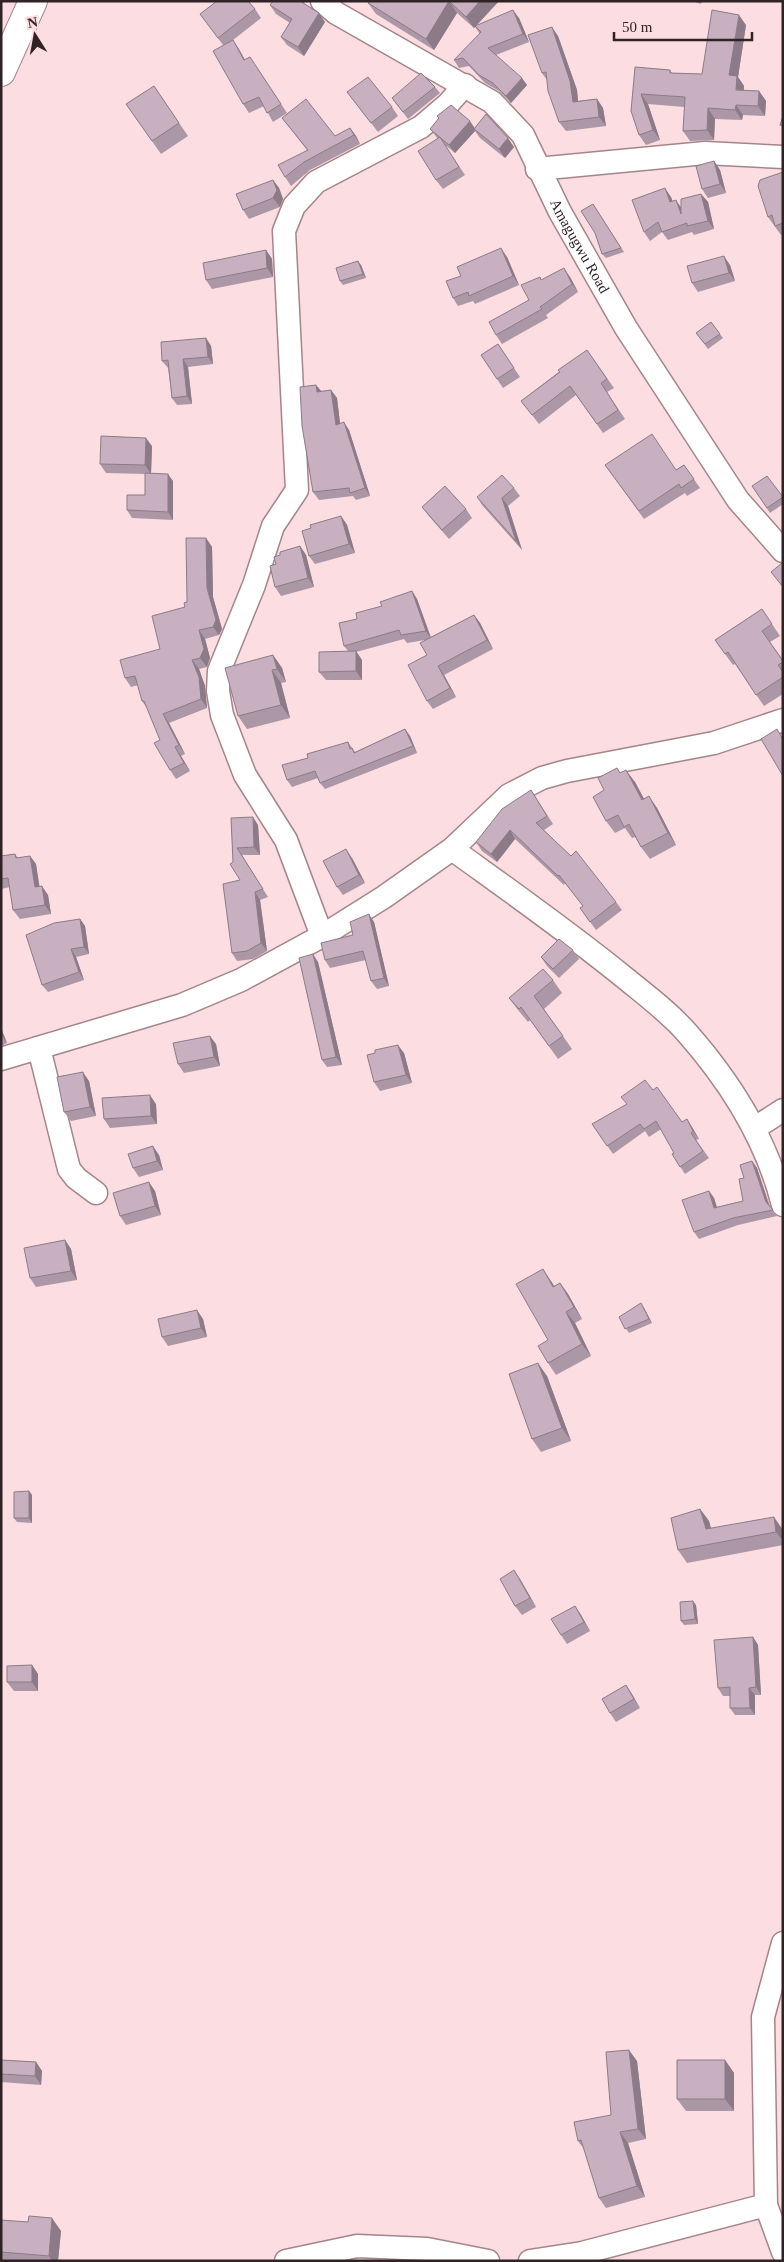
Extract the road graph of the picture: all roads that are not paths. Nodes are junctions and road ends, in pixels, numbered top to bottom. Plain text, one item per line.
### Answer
1 (33, 1) edge
2 (322, 1) edge
3 (1, 72) edge
4 (465, 85) junction
5 (783, 157) edge
6 (537, 169) junction
7 (782, 548) edge
8 (783, 720) edge
9 (452, 849) junction
10 (322, 936) junction
11 (40, 1048) junction
12 (1, 1059) edge
13 (783, 1110) edge
14 (755, 1128) junction
15 (96, 1193) dead end
16 (783, 1205) edge
17 (783, 1942) edge
18 (766, 2205) junction
19 (783, 2252) edge
20 (286, 2261) edge
21 (488, 2261) edge
22 (530, 2261) edge

1 - 3 highway
2 - 4 street, Amagugwu Road
4 - 6 street, Amagugwu Road
4 - 10 street
5 - 6 street
6 - 7 street, Amagugwu Road
8 - 9 street
9 - 10 street
9 - 14 street
10 - 11 street
11 - 12 street
11 - 15 street
13 - 14 street
14 - 16 street
17 - 18 street
18 - 19 street
18 - 22 street
20 - 21 street

